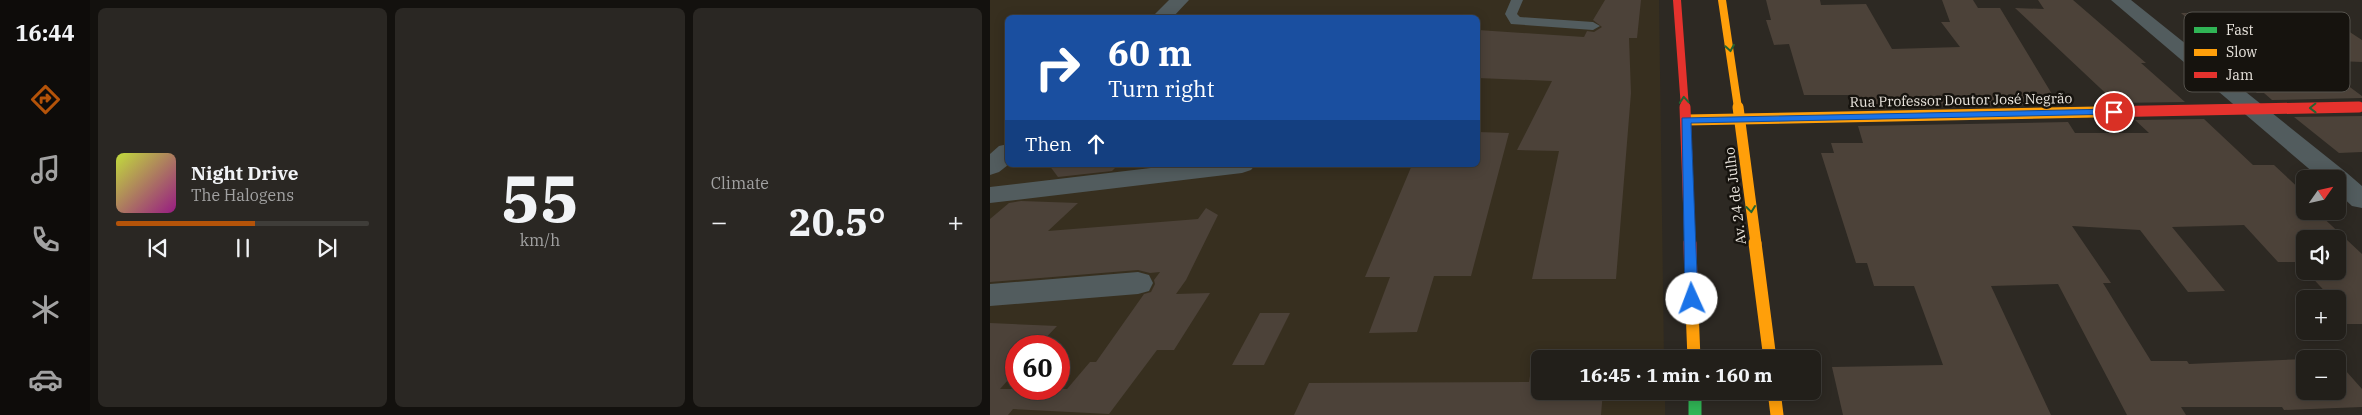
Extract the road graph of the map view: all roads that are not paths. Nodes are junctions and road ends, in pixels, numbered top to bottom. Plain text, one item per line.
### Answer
1 (1180, 0) edge
2 (1517, 0) edge
3 (1677, 0) edge
4 (1722, 0) edge
5 (2120, 0) edge
6 (1163, 15) edge
7 (1593, 26) dead end
8 (2184, 53) edge
9 (2231, 92) edge
10 (2362, 107) edge
11 (2252, 109) junction
12 (1740, 119) junction
13 (1686, 120) junction
14 (1005, 154) edge
15 (990, 167) edge
16 (1225, 167) edge
17 (2326, 170) edge
18 (2346, 187) edge
19 (990, 195) edge
20 (2362, 200) edge
21 (1138, 283) dead end
22 (990, 295) edge
23 (1694, 350) edge
24 (1769, 350) edge
25 (1695, 400) edge
26 (1775, 400) edge
27 (1695, 415) edge
28 (1777, 415) edge

1 - 6 street
2 - 7 lane
13 -> 3 main road
4 -> 12 main road, Av. 24 de Julho
5 - 8 street
9 - 11 street
10 -> 11 main road, Rua Professor Doutor José Negrão
11 - 12 main road, Rua Professor Doutor José Negrão
11 - 17 street
12 - 13 main road, Rua Professor Doutor José Negrão
12 -> 24 main road, Av. 24 de Julho
13 - 23 main road
14 - 15 street
16 - 19 street
18 - 20 street
21 - 22 street
25 - 27 main road
26 - 28 main road

